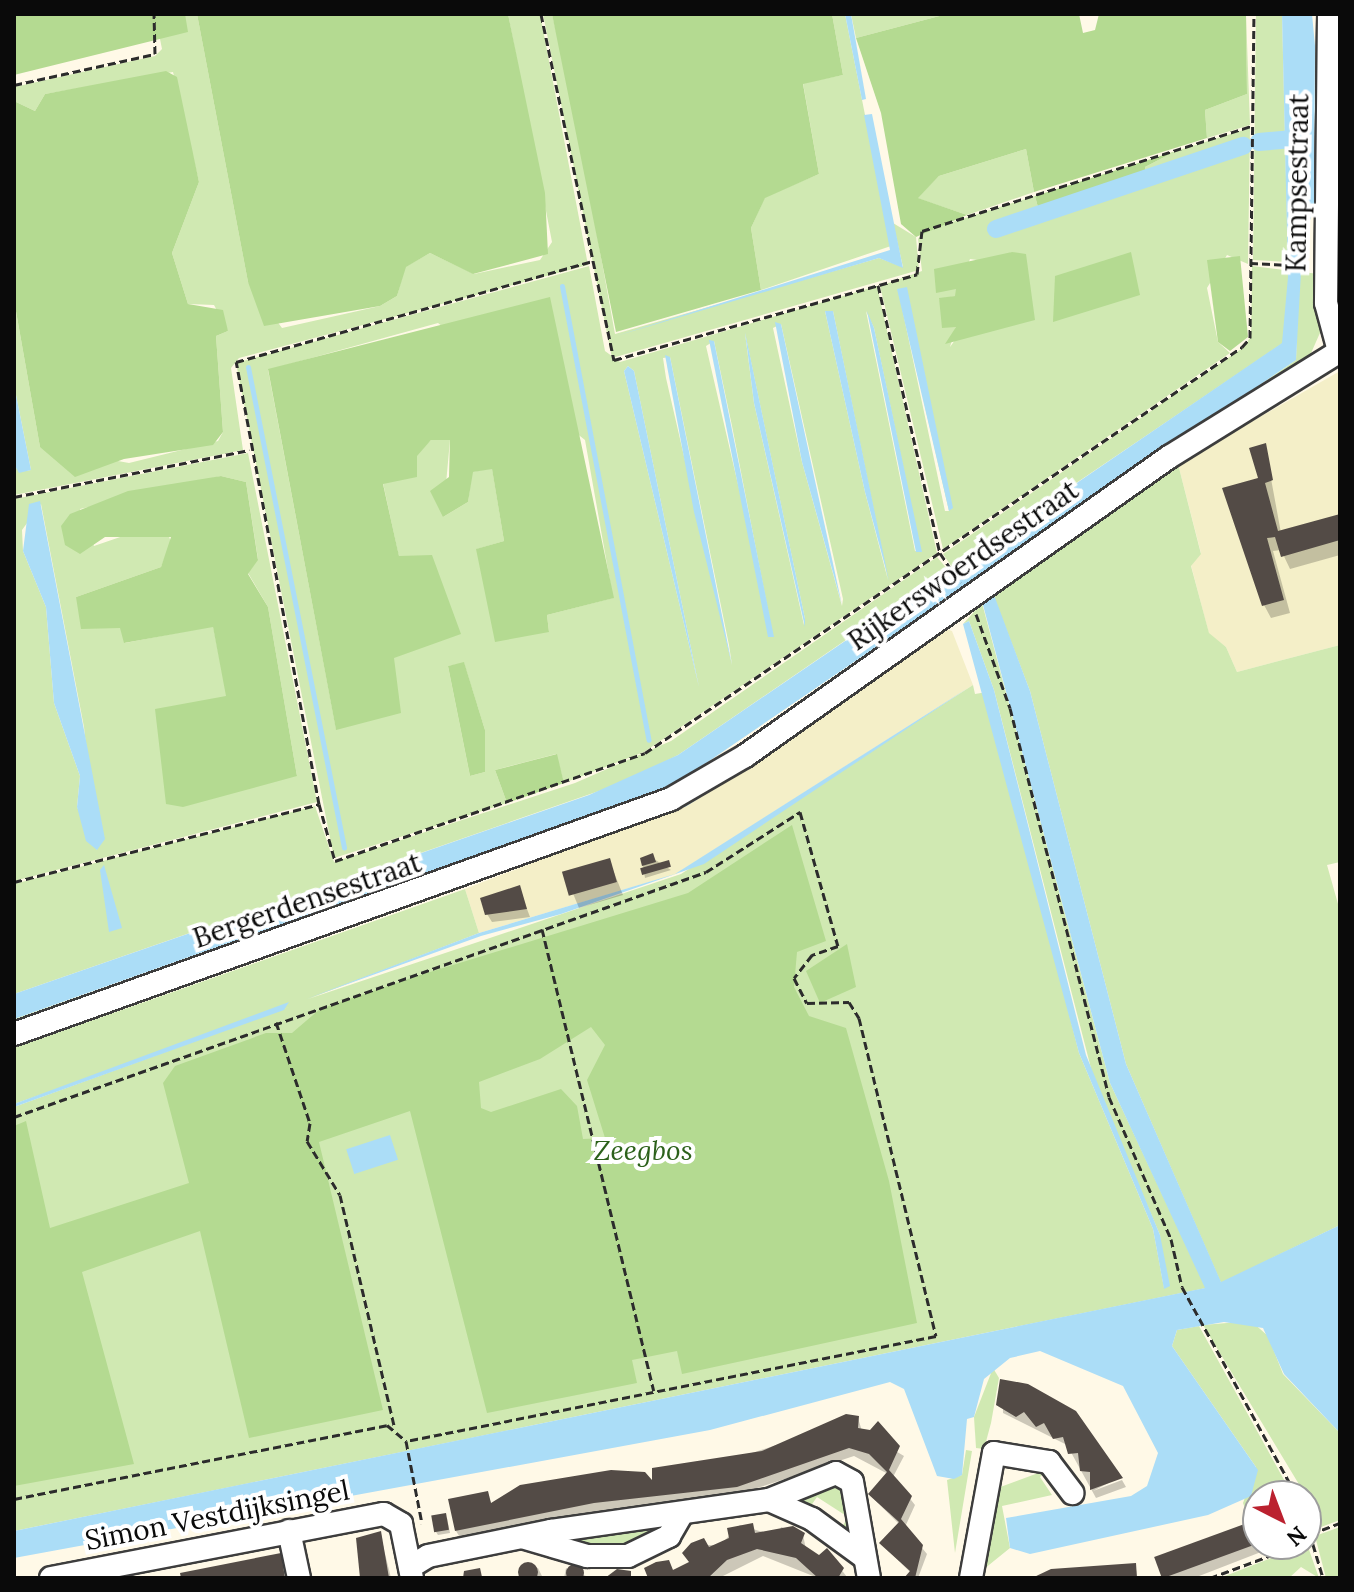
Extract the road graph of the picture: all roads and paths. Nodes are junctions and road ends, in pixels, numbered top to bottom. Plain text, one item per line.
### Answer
1 (154, 14) edge
2 (541, 14) edge
3 (1254, 14) edge
4 (1329, 14) edge
5 (14, 85) edge
6 (1252, 126) junction
7 (590, 262) junction
8 (1250, 263) junction
9 (1306, 266) dead end
10 (878, 285) junction
11 (1340, 351) edge
12 (249, 450) junction
13 (14, 497) edge
14 (940, 553) junction
15 (967, 593) junction
16 (319, 804) junction
17 (618, 823) joint
18 (14, 882) edge
19 (542, 929) junction
20 (276, 1022) junction
21 (14, 1034) edge
22 (14, 1117) edge
23 (654, 1391) junction
24 (394, 1426) junction
25 (406, 1441) junction
26 (1288, 1480) edge
27 (415, 1487) dead end
28 (1072, 1493) dead end
29 (14, 1499) edge
30 (769, 1500) junction
31 (680, 1517) junction
32 (289, 1531) junction
33 (525, 1538) junction
34 (1258, 1560) edge
35 (866, 1567) edge
36 (411, 1572) edge
37 (51, 1578) edge
38 (299, 1578) edge
39 (971, 1578) edge
40 (1210, 1578) edge

1 - 5 path
2 - 7 path
3 - 6 path
4 - 11 street, Kampsestraat
6 - 8 path
6 - 10 path
7 - 10 path
7 - 12 path
8 - 9 path
8 - 14 path
10 - 14 path
11 - 15 street, Rijkerswoerdsestraat
12 - 13 path
12 - 16 path
14 - 15 path
14 - 16 path
15 - 17 street, Rijkerswoerdsestraat
15 - 26 path
16 - 18 path
17 - 21 street, Bergerdensestraat
19 - 20 path
19 - 23 path
19 - 23 path
20 - 22 path
20 - 24 path
23 - 25 path
24 - 25 path
24 - 29 path
25 - 27 path
28 - 39 street
30 - 31 street
30 - 35 street
30 - 35 street
31 - 33 street
31 - 33 street
32 - 36 street, Simon Vestdijksingel
32 - 37 street, Simon Vestdijksingel
32 - 38 street
33 - 36 street
34 - 40 path

